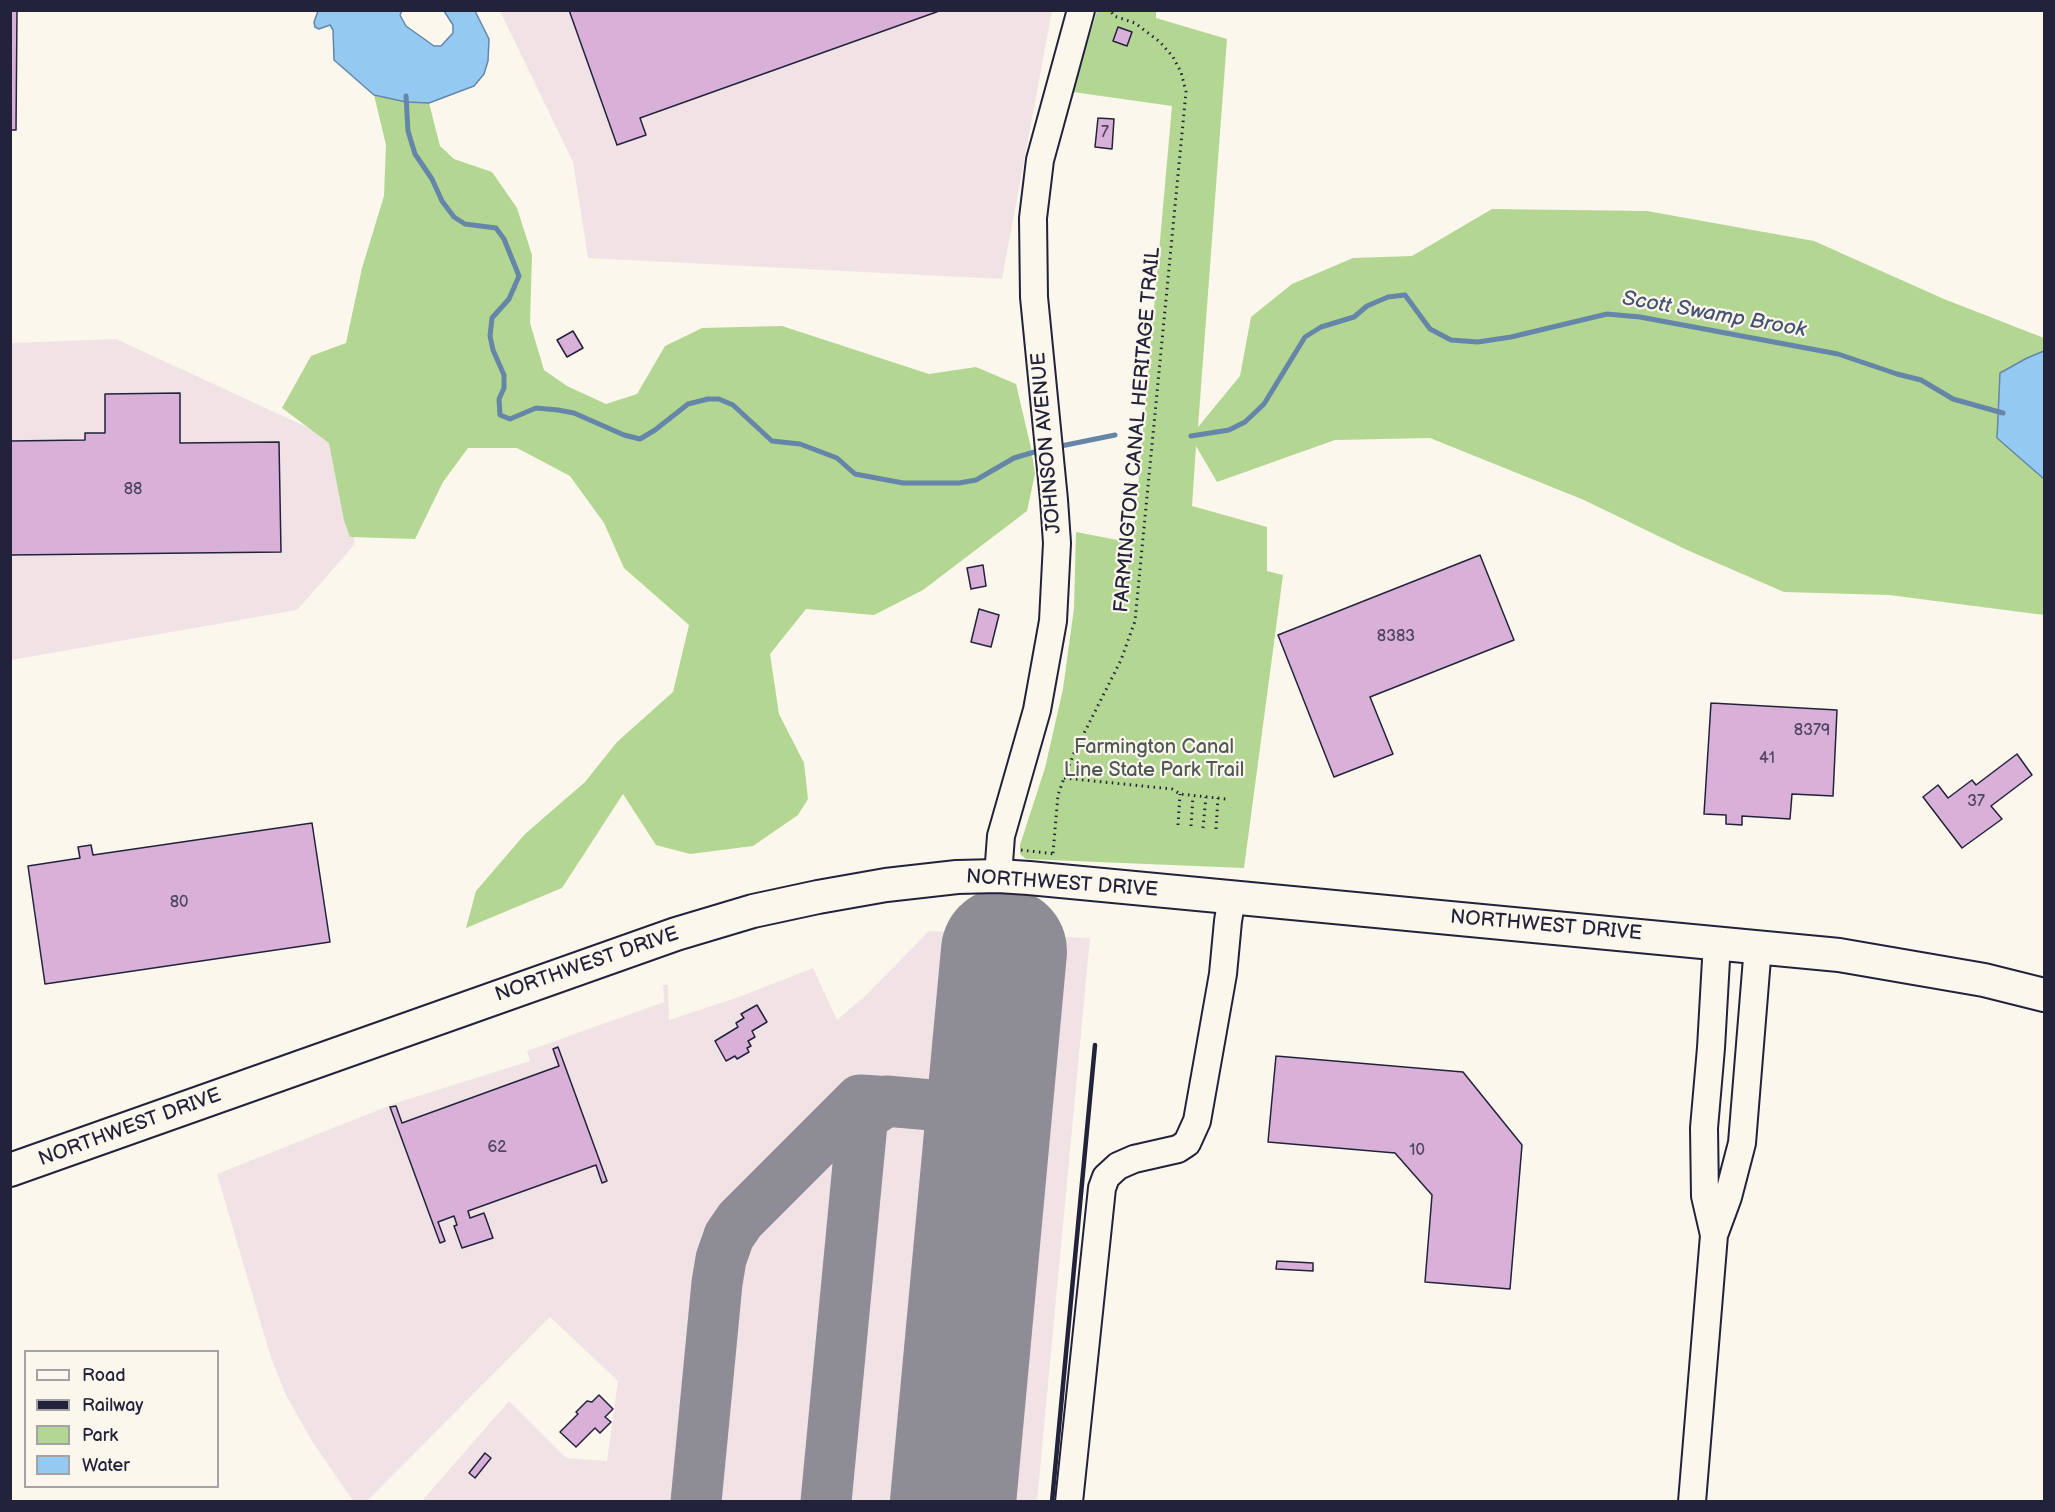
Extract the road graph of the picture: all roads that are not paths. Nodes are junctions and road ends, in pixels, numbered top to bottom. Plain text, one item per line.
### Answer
1 (1081, 10) edge
2 (998, 876) junction
3 (1232, 897) junction
4 (1717, 942) junction
5 (1758, 946) junction
6 (2044, 995) edge
7 (10, 1170) edge
8 (1714, 1235) junction
9 (1069, 1502) edge
10 (1692, 1502) edge

1 - 2 street, JOHNSON AVENUE
2 - 3 main road, NORTHWEST DRIVE
2 - 7 main road, NORTHWEST DRIVE
3 - 4 main road, NORTHWEST DRIVE
3 - 9 street
4 - 5 main road, NORTHWEST DRIVE
4 - 8 street
5 - 6 main road, NORTHWEST DRIVE
5 - 8 street
8 - 10 street

